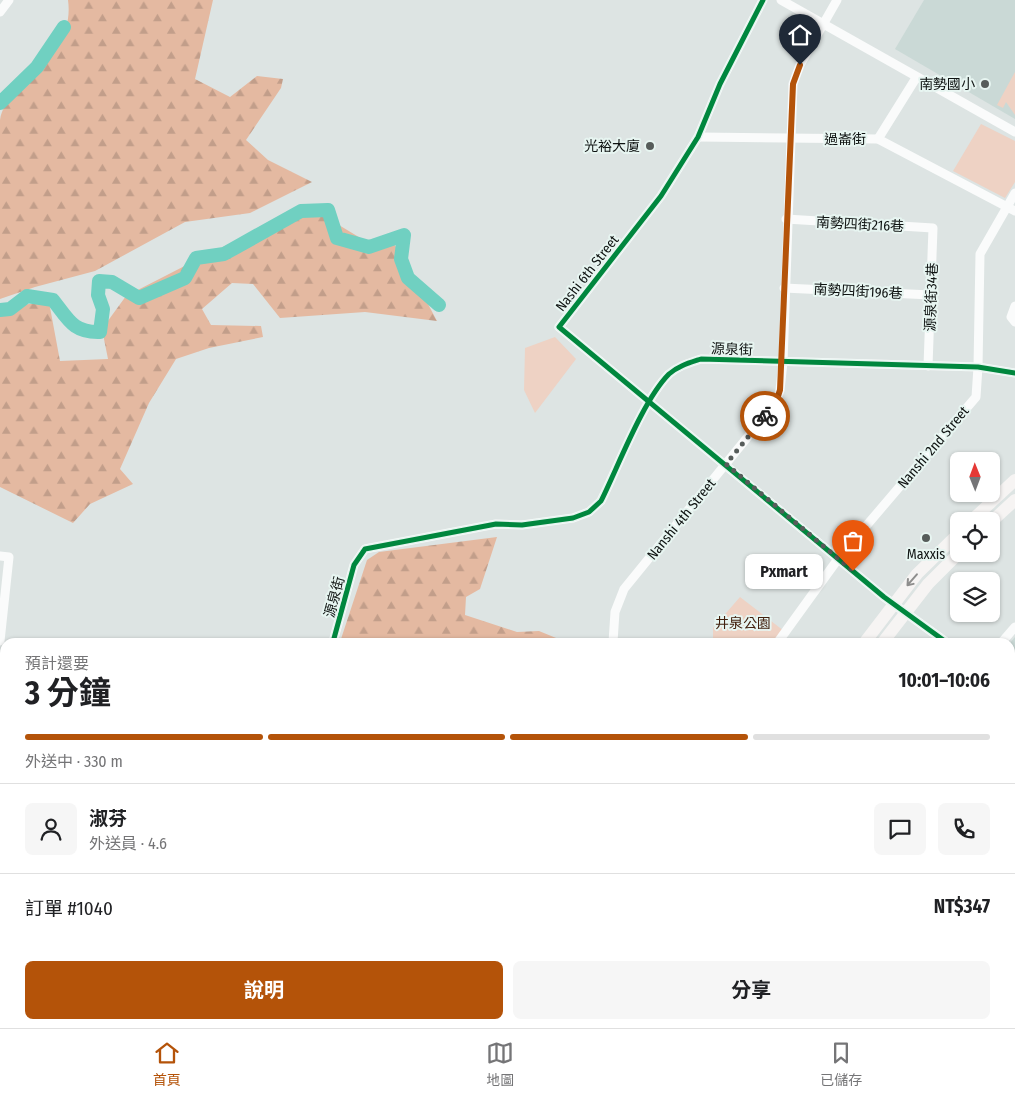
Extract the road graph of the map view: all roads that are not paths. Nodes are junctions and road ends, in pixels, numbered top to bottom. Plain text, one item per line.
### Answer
1 (9, 0) edge
2 (763, 0) edge
3 (781, 0) edge
4 (837, 0) edge
5 (0, 12) edge
6 (825, 24) junction
7 (916, 78) junction
8 (1015, 132) edge
9 (698, 137) junction
10 (790, 139) junction
11 (878, 139) junction
12 (1015, 192) edge
13 (1006, 206) junction
14 (1015, 211) edge
15 (786, 219) junction
16 (933, 228) joint
17 (784, 288) junction
18 (931, 295) junction
19 (1015, 306) edge
20 (1015, 322) edge
21 (783, 362) junction
22 (928, 366) junction
23 (978, 367) junction
24 (1015, 373) edge
25 (649, 403) junction
26 (726, 464) junction
27 (1015, 480) edge
28 (1015, 500) edge
29 (981, 512) edge
30 (1000, 514) edge
31 (950, 542) edge
32 (0, 556) edge
33 (838, 559) junction
34 (950, 562) edge
35 (892, 604) junction
36 (905, 613) junction
37 (1015, 627) edge
38 (0, 638) edge
39 (334, 638) edge
40 (613, 638) edge
41 (781, 638) edge
42 (868, 638) edge
43 (886, 638) edge
44 (940, 638) edge
45 (1005, 638) edge

1 - 5 street
2 - 9 street, Nashi 6th Street
3 - 6 street
4 - 6 street, Nanshi 4th Street
6 - 7 street
6 - 10 street, Nanshi 4th Street
7 - 8 street
7 - 11 street
9 - 10 street, 過崙街
9 - 25 street, Nashi 6th Street
10 - 11 street, 過崙街
10 - 15 street, Nanshi 4th Street
11 - 13 street, 過崙街
12 - 13 street, Nanshi 2nd Street
13 - 14 street, 過崙街
13 - 23 street, Nanshi 2nd Street
15 - 16 street, 南勢四街216巷
15 - 17 street, Nanshi 4th Street
16 - 18 street, 源泉街34巷
17 - 18 street, 南勢四街196巷
17 - 21 street, Nanshi 4th Street
18 - 22 street, 源泉街34巷
19 - 20 street
21 - 22 street, 源泉街
21 - 25 street, 源泉街
21 - 26 street, Nanshi 4th Street
22 - 23 street, 源泉街
23 - 24 street, 源泉街
23 - 33 street, Nanshi 2nd Street
25 - 26 street, Nashi 6th Street
25 - 39 street, 源泉街
26 - 33 street, Nashi 6th Street
26 - 40 street, Nanshi 4th Street
27 - 29 street
28 - 30 street
31 -> 35 street
32 - 38 street
33 - 35 street, Nashi 6th Street
33 - 41 street, Nanshi 2nd Street
34 - 36 street
35 - 36 street, Nashi 6th Street
35 - 42 street
36 - 43 street
36 - 44 street, Nashi 6th Street
37 - 45 street

